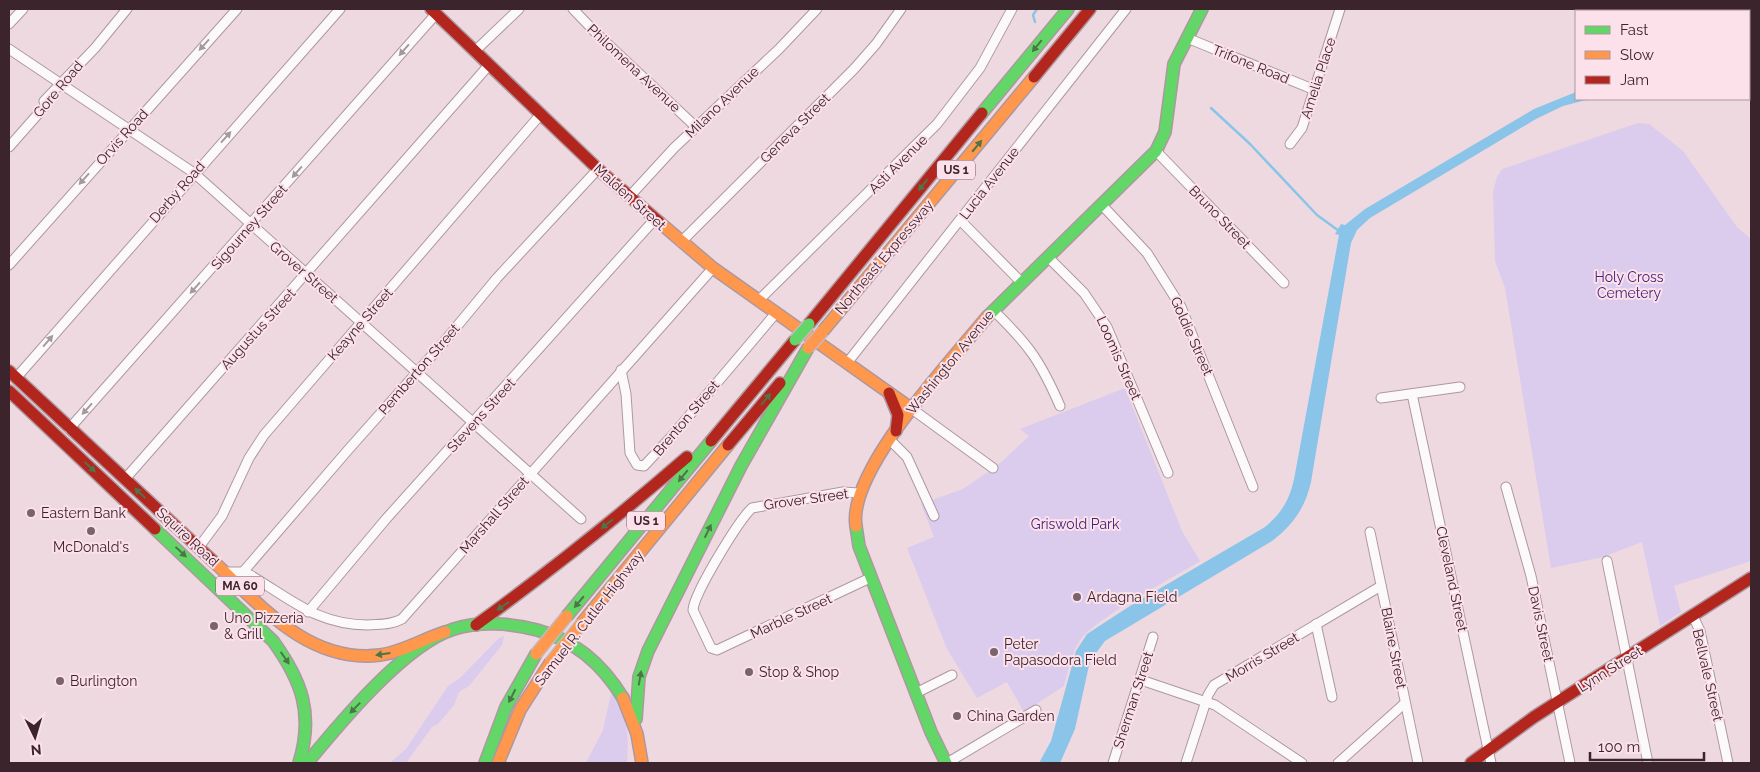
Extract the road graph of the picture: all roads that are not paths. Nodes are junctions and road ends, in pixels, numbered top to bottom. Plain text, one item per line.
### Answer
1 (22, 9) edge
2 (127, 9) edge
3 (236, 9) edge
4 (340, 9) edge
5 (518, 9) edge
6 (573, 9) edge
7 (817, 9) edge
8 (901, 9) edge
9 (1012, 9) edge
10 (1068, 9) edge
11 (1090, 9) edge
12 (1126, 9) edge
13 (1202, 9) edge
14 (1340, 9) edge
15 (434, 11) edge
16 (9, 24) edge
17 (1187, 38) junction
18 (9, 49) edge
19 (475, 50) junction
20 (490, 65) junction
21 (59, 85) junction
22 (1314, 90) junction
23 (541, 114) junction
24 (696, 127) junction
25 (129, 128) junction
26 (1290, 144) dead end
27 (9, 146) edge
28 (1156, 151) junction
29 (598, 169) junction
30 (194, 173) junction
31 (629, 197) junction
32 (1101, 204) junction
33 (655, 219) junction
34 (960, 220) junction
35 (250, 225) junction
36 (681, 242) junction
37 (1048, 257) junction
38 (9, 266) edge
39 (713, 268) junction
40 (306, 274) junction
41 (1021, 282) junction
42 (1284, 283) dead end
43 (759, 300) junction
44 (992, 310) junction
45 (776, 313) junction
46 (361, 323) junction
47 (808, 348) junction
48 (849, 361) junction
49 (621, 370) junction
50 (417, 372) junction
51 (12, 374) edge
52 (1460, 387) dead end
53 (9, 391) edge
54 (887, 391) junction
55 (1412, 394) junction
56 (1381, 398) dead end
57 (1060, 406) dead end
58 (912, 408) junction
59 (473, 424) junction
60 (725, 425) junction
61 (70, 428) junction
62 (893, 435) junction
63 (735, 437) joint
64 (60, 438) junction
65 (993, 468) dead end
66 (531, 473) junction
67 (1168, 474) dead end
68 (125, 479) junction
69 (1253, 486) dead end
70 (1506, 487) dead end
71 (859, 493) junction
72 (934, 516) dead end
73 (581, 519) dead end
74 (1370, 532) dead end
75 (199, 547) junction
76 (1607, 561) dead end
77 (226, 572) junction
78 (243, 572) junction
79 (870, 578) junction
80 (1751, 578) edge
81 (1381, 586) junction
82 (308, 612) junction
83 (1693, 616) junction
84 (1316, 624) junction
85 (476, 625) junction
86 (445, 632) junction
87 (1153, 637) dead end
88 (711, 648) joint
89 (1626, 659) junction
90 (952, 675) dead end
91 (1141, 680) junction
92 (916, 693) junction
93 (1332, 697) dead end
94 (1206, 701) junction
95 (1557, 702) junction
96 (1405, 703) junction
97 (1036, 710) dead end
98 (637, 730) junction
99 (1488, 750) junction
100 (299, 763) edge
101 (307, 763) edge
102 (485, 763) edge
103 (498, 763) edge
104 (642, 763) edge
105 (947, 763) edge
106 (1113, 763) edge
107 (1186, 763) edge
108 (1302, 763) edge
109 (1338, 763) edge
110 (1418, 763) edge
111 (1470, 763) edge
112 (1491, 763) edge
113 (1570, 763) edge
114 (1648, 763) edge
115 (1728, 763) edge

1 - 16 street
2 - 21 street, Gore Road
3 -> 25 street, Orvis Road
30 -> 4 street, Derby Road
5 - 19 street
6 - 24 street, Philomena Avenue
7 - 24 street, Milano Avenue
8 - 36 street, Geneva Street
9 - 43 street, Asti Avenue
10 -> 60 main road, Northeast Expressway / US 1, bridge
47 -> 11 main road, Northeast Expressway / US 1, bridge
12 - 34 street, Lucia Avenue
13 - 17 main road, Washington Avenue
14 - 22 street, Amelia Place
15 - 19 main road, Malden Street
15 -> 35 street, Sigourney Street
17 - 22 street, Trifone Road
17 - 28 main road, Washington Avenue
18 - 21 street, Grover Street
19 - 20 main road, Malden Street
20 - 23 main road, Malden Street
20 - 40 street, Augustus Street
21 - 25 street, Grover Street
21 - 27 street, Gore Road
22 - 26 street, Amelia Place
23 - 29 main road, Malden Street
23 - 46 street, Keayne Street
24 - 31 street, Milano Avenue
25 - 30 street, Grover Street
25 -> 38 street, Orvis Road
28 - 32 main road, Washington Avenue
28 - 42 street, Bruno Street
29 - 31 main road, Malden Street
29 - 50 street, Pemberton Street
30 - 35 street, Grover Street
51 -> 30 street, Derby Road
31 - 33 main road, Malden Street
32 - 37 main road, Washington Avenue
32 - 69 street, Goldie Street
33 - 36 main road, Malden Street
33 - 59 street, Stevens Street
34 - 41 street
34 - 48 street, Lucia Avenue
35 - 40 street, Grover Street
35 -> 61 street, Sigourney Street
36 - 39 main road, Malden Street
37 - 41 main road, Washington Avenue
37 - 67 street, Loomis Street
39 - 43 main road, Malden Street
39 - 49 street, Marshall Street
40 - 46 street, Grover Street
40 - 68 street, Augustus Street
41 - 44 main road, Washington Avenue
43 - 45 main road, Malden Street
44 - 57 street
44 - 58 main road, Washington Avenue
45 - 48 main road, Malden Street
45 - 49 street, Brenton Street
46 - 50 street, Grover Street
46 - 75 street, Keayne Street
63 -> 47 main road, Northeast Expressway / US 1
98 -> 47 main road
48 - 54 main road, Malden Street
49 - 66 street, Marshall Street
50 - 59 street, Grover Street
50 - 78 street, Pemberton Street
51 - 61 main road, Squire Road / MA 60
52 - 55 street
53 - 64 main road, Squire Road / MA 60
54 - 58 main road, Malden Street
54 - 62 main road
55 - 56 street
55 - 99 street, Cleveland Street
58 - 62 main road, Washington Avenue
58 - 65 street, Malden Street
59 - 66 street, Grover Street
59 - 82 street, Stevens Street
60 -> 85 main road
60 -> 102 main road, Samuel R. Cutler Highway / US 1, bridge
61 - 64 street, Sigourney Street
61 - 68 main road, Squire Road / MA 60
62 - 71 main road, Washington Avenue
62 - 72 street
63 - 103 main road, Samuel R. Cutler Highway / US 1, bridge
64 -> 100 main road, Squire Road / MA 60
66 - 73 street, Grover Street
66 - 82 street, Marshall Street
75 -> 68 main road, Squire Road / MA 60
70 - 95 street, Davis Street
71 - 79 main road, Washington Avenue
71 - 88 street, Grover Street
74 - 81 street, Blaine Street
75 - 77 main road, Squire Road / MA 60
76 - 89 street
77 - 78 street, Marshall Street
86 -> 77 main road, Squire Road / MA 60
78 - 82 street, Marshall Street
79 - 88 street, Marble Street
79 - 92 main road, Washington Avenue
80 - 83 main road, Lynn Street
81 - 84 street, Morris Street
81 - 96 street, Blaine Street
83 - 89 main road, Lynn Street
83 - 115 street, Bellvale Street
84 - 93 street
84 - 94 street, Morris Street
85 - 86 main road, MA 60
85 - 98 main road, MA 60
86 -> 101 main road
87 - 91 street, Sherman Street
89 - 95 main road, Lynn Street
89 - 114 street
90 - 92 street
91 - 94 street
91 - 106 street, Sherman Street
92 - 105 main road, Washington Avenue
94 - 107 street, Morris Street
94 - 108 street
95 - 99 main road, Lynn Street
95 - 113 street, Davis Street
96 - 109 street
96 - 110 street, Blaine Street
97 - 105 street
98 - 104 main road
99 - 111 main road, Lynn Street
99 - 112 street, Cleveland Street

